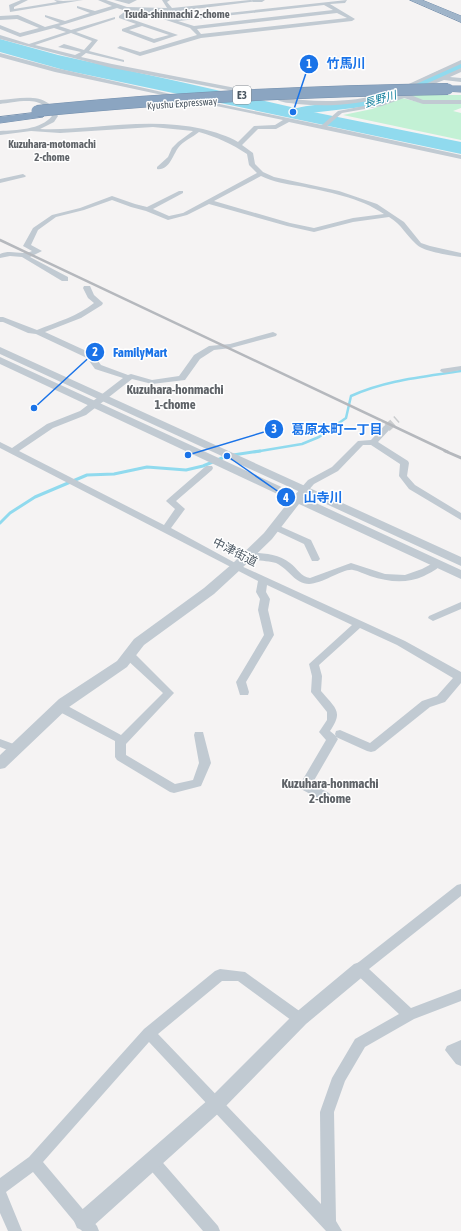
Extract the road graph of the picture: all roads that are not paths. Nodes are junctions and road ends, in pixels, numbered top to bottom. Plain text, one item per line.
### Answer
1 (25, 0) edge
2 (56, 0) edge
3 (80, 0) edge
4 (103, 0) edge
5 (134, 0) edge
6 (163, 0) edge
7 (167, 0) edge
8 (257, 0) edge
9 (344, 0) edge
10 (414, 0) edge
11 (426, 0) edge
12 (62, 3) junction
13 (117, 3) edge
14 (324, 3) junction
15 (79, 7) dead end
16 (126, 9) junction
17 (51, 10) dead end
18 (141, 10) junction
19 (171, 10) junction
20 (265, 10) junction
21 (338, 11) junction
22 (94, 13) junction
23 (461, 14) edge
24 (47, 16) dead end
25 (18, 17) junction
26 (0, 18) edge
27 (113, 18) dead end
28 (273, 18) junction
29 (461, 19) edge
30 (171, 20) junction
31 (63, 22) junction
32 (141, 24) junction
33 (54, 26) junction
34 (0, 27) edge
35 (282, 27) junction
36 (43, 28) junction
37 (192, 28) junction
38 (71, 32) junction
39 (200, 36) junction
40 (1, 38) edge
41 (30, 45) junction
42 (61, 47) dead end
43 (120, 48) dead end
44 (86, 51) junction
45 (0, 55) edge
46 (76, 57) junction
47 (122, 60) dead end
48 (461, 62) edge
49 (461, 70) edge
50 (443, 78) junction
51 (461, 80) edge
52 (368, 87) junction
53 (422, 88) dead end
54 (461, 89) edge
55 (448, 91) junction
56 (461, 93) edge
57 (386, 95) dead end
58 (280, 99) dead end
59 (373, 99) junction
60 (0, 102) edge
61 (461, 102) edge
62 (339, 110) junction
63 (38, 113) junction
64 (0, 116) edge
65 (0, 120) edge
66 (288, 120) junction
67 (324, 126) junction
68 (30, 129) junction
69 (198, 130) junction
70 (0, 133) edge
71 (239, 145) junction
72 (461, 157) edge
73 (159, 168) dead end
74 (261, 173) junction
75 (23, 176) dead end
76 (0, 181) edge
77 (181, 192) dead end
78 (210, 202) junction
79 (148, 209) junction
80 (392, 215) junction
81 (1, 254) edge
82 (461, 255) edge
83 (25, 257) junction
84 (65, 279) dead end
85 (87, 288) dead end
86 (0, 320) edge
87 (38, 332) junction
88 (272, 334) dead end
89 (0, 350) edge
90 (0, 360) edge
91 (461, 368) edge
92 (444, 371) dead end
93 (129, 378) junction
94 (100, 401) junction
95 (387, 428) tunnel mouth
96 (374, 442) junction
97 (0, 444) edge
98 (12, 451) junction
99 (220, 460) junction
100 (301, 494) junction
101 (461, 517) edge
102 (275, 527) junction
103 (166, 529) junction
104 (249, 556) junction
105 (315, 559) dead end
106 (461, 562) edge
107 (437, 564) junction
108 (236, 567) junction
109 (461, 576) edge
110 (263, 580) junction
111 (461, 605) edge
112 (433, 618) dead end
113 (359, 624) junction
114 (129, 655) junction
115 (461, 677) edge
116 (244, 692) dead end
117 (60, 707) junction
118 (340, 734) dead end
119 (199, 735) dead end
120 (121, 742) junction
121 (0, 743) edge
122 (15, 749) junction
123 (0, 764) edge
124 (325, 796) dead end
125 (461, 889) edge
126 (360, 969) junction
127 (461, 995) edge
128 (409, 1015) junction
129 (300, 1019) junction
130 (149, 1033) junction
131 (461, 1046) edge
132 (461, 1060) edge
133 (215, 1105) junction
134 (152, 1161) junction
135 (34, 1162) junction
136 (0, 1187) edge
137 (0, 1195) edge
138 (88, 1226) edge
139 (332, 1227) edge
140 (11, 1229) edge
141 (213, 1231) edge

1 - 12 street
2 - 12 street
3 - 12 street
4 - 13 street
5 - 13 street
6 - 7 street
6 - 19 street
8 - 19 street
8 - 20 street
9 - 14 street
10 - 29 highway
11 - 23 highway
13 - 16 street
13 - 22 street
14 - 20 street
14 - 21 street
15 - 22 street
16 - 18 street
16 - 32 street
17 - 25 street
18 - 19 street
18 - 30 street
20 - 28 street
20 - 30 street
21 - 28 street
21 - 35 street
22 - 31 street
24 - 31 street
25 - 26 street
25 - 36 street
27 - 38 street
28 - 35 street
28 - 37 street
30 - 37 street
31 - 33 street
32 - 32 street
33 - 36 street
33 - 38 street
34 - 36 street
35 - 39 street
37 - 39 street
38 - 41 street
38 - 44 street
39 - 43 street
40 - 41 street
41 - 46 street
42 - 44 street
44 - 46 street
44 - 47 street
45 - 66 street
46 - 52 street
48 - 52 street
49 - 50 street
50 - 51 street
50 - 53 street
52 - 59 street
54 - 55 highway, Kyushu Expressway
55 - 56 highway, Kyushu Expressway
55 - 63 highway, Kyushu Expressway / E3, bridge
57 - 59 street
58 - 62 street
59 - 62 street
60 - 68 street
61 - 62 street
62 - 67 street
63 - 64 highway, Kyushu Expressway / E3
63 - 65 highway, Kyushu Expressway / E3
66 - 67 street
66 - 71 street
67 - 72 street
68 - 69 street
68 - 70 street
69 - 71 street
69 - 73 street
71 - 74 street
74 - 78 street
74 - 80 street
75 - 76 street
77 - 79 street
78 - 79 street
78 - 80 street
79 - 83 street
80 - 82 street
81 - 83 street
83 - 84 street
85 - 87 street
86 - 87 street
87 - 93 street
88 - 93 street
89 - 94 street
90 - 94 street
91 - 92 street
93 - 94 street
94 - 98 street
94 - 99 street
94 - 99 street
95 - 96 street
96 - 100 street
96 - 101 street
97 - 98 street, 中津街道
98 - 103 street, 中津街道
99 - 100 street
99 - 100 street
99 - 103 street
100 - 102 street
100 - 106 street
100 - 107 street
102 - 104 street
102 - 105 street
103 - 108 street, 中津街道
104 - 107 street
104 - 108 street
107 - 109 street
108 - 110 street, 中津街道
108 - 114 street
110 - 113 street, 中津街道
110 - 116 street
111 - 112 street
113 - 115 street, 中津街道
113 - 124 street
114 - 117 street
114 - 120 street
115 - 118 street
117 - 120 street
117 - 122 street
119 - 120 street
121 - 122 street
122 - 123 street
125 - 126 street
126 - 128 street
126 - 129 street
127 - 128 street
128 - 139 street
129 - 130 street
129 - 133 street
130 - 133 street
130 - 135 street
131 - 132 street
133 - 134 street
133 - 139 street
134 - 138 street
134 - 141 street
135 - 136 street
135 - 138 street
137 - 140 street

